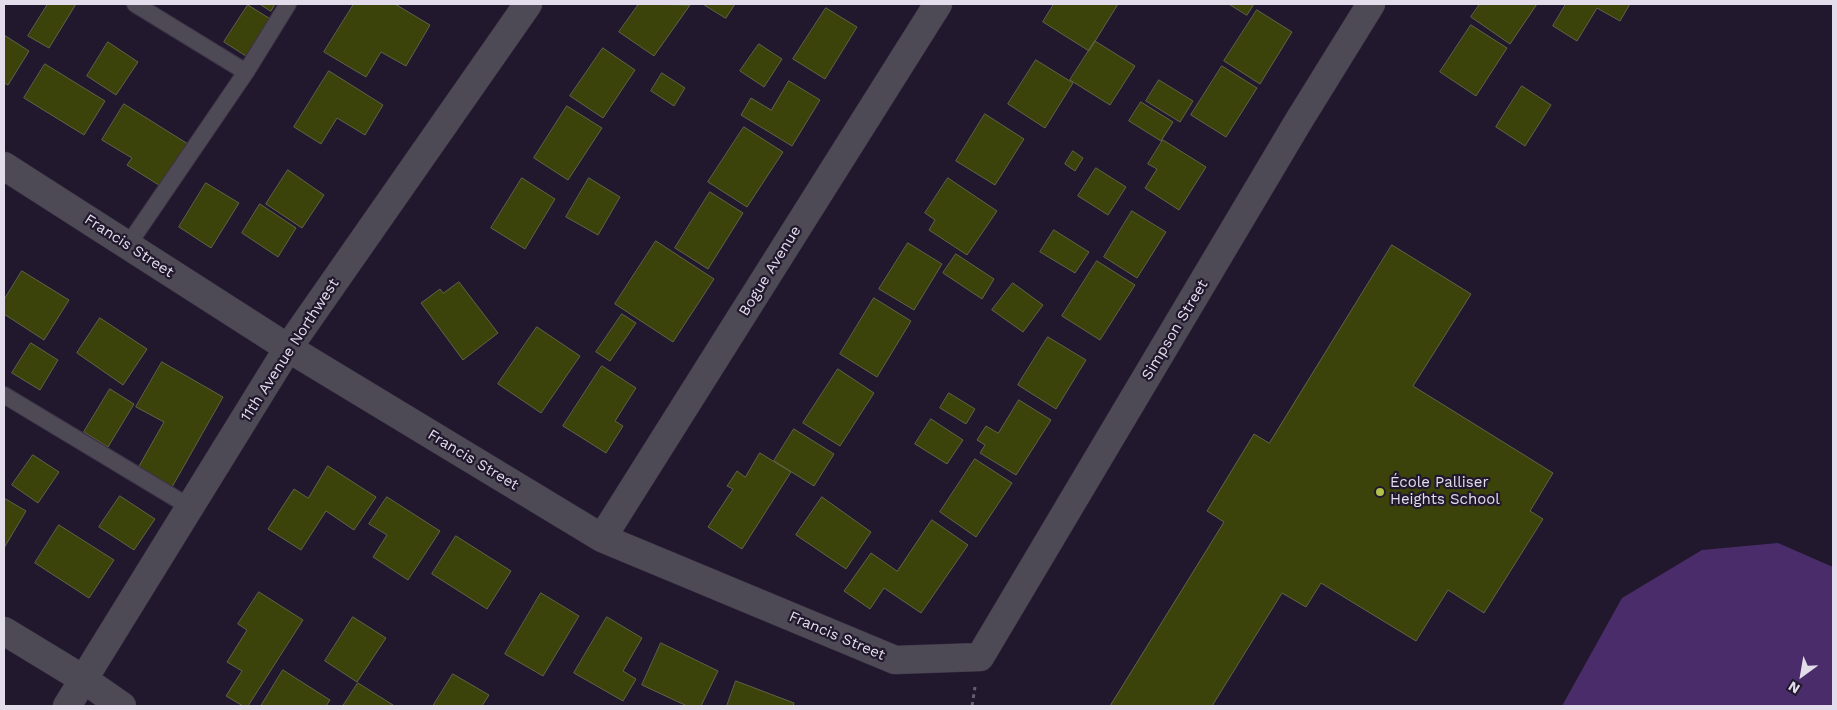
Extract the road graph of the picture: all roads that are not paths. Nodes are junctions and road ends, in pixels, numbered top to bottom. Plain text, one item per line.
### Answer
1 (135, 4) edge
2 (288, 4) edge
3 (528, 4) edge
4 (938, 4) edge
5 (1371, 4) edge
6 (246, 72) junction
7 (4, 166) edge
8 (128, 245) junction
9 (288, 348) junction
10 (4, 395) edge
11 (190, 507) junction
12 (602, 538) junction
13 (4, 631) edge
14 (980, 657) joint
15 (83, 679) junction
16 (67, 706) edge
17 (122, 706) edge

1 - 6 lane
2 - 6 lane
3 - 9 street, 11th Avenue Northwest
4 - 12 street, Bogue Avenue
5 - 14 street, Simpson Street
6 - 8 lane
7 - 8 street, Francis Street
8 - 9 street, Francis Street
9 - 11 street, 11th Avenue Northwest
9 - 12 street, Francis Street
10 - 11 lane
11 - 15 street, 11th Avenue Northwest
12 - 14 street, Francis Street
13 - 15 street
15 - 16 street, 11th Avenue Northwest
15 - 17 street

